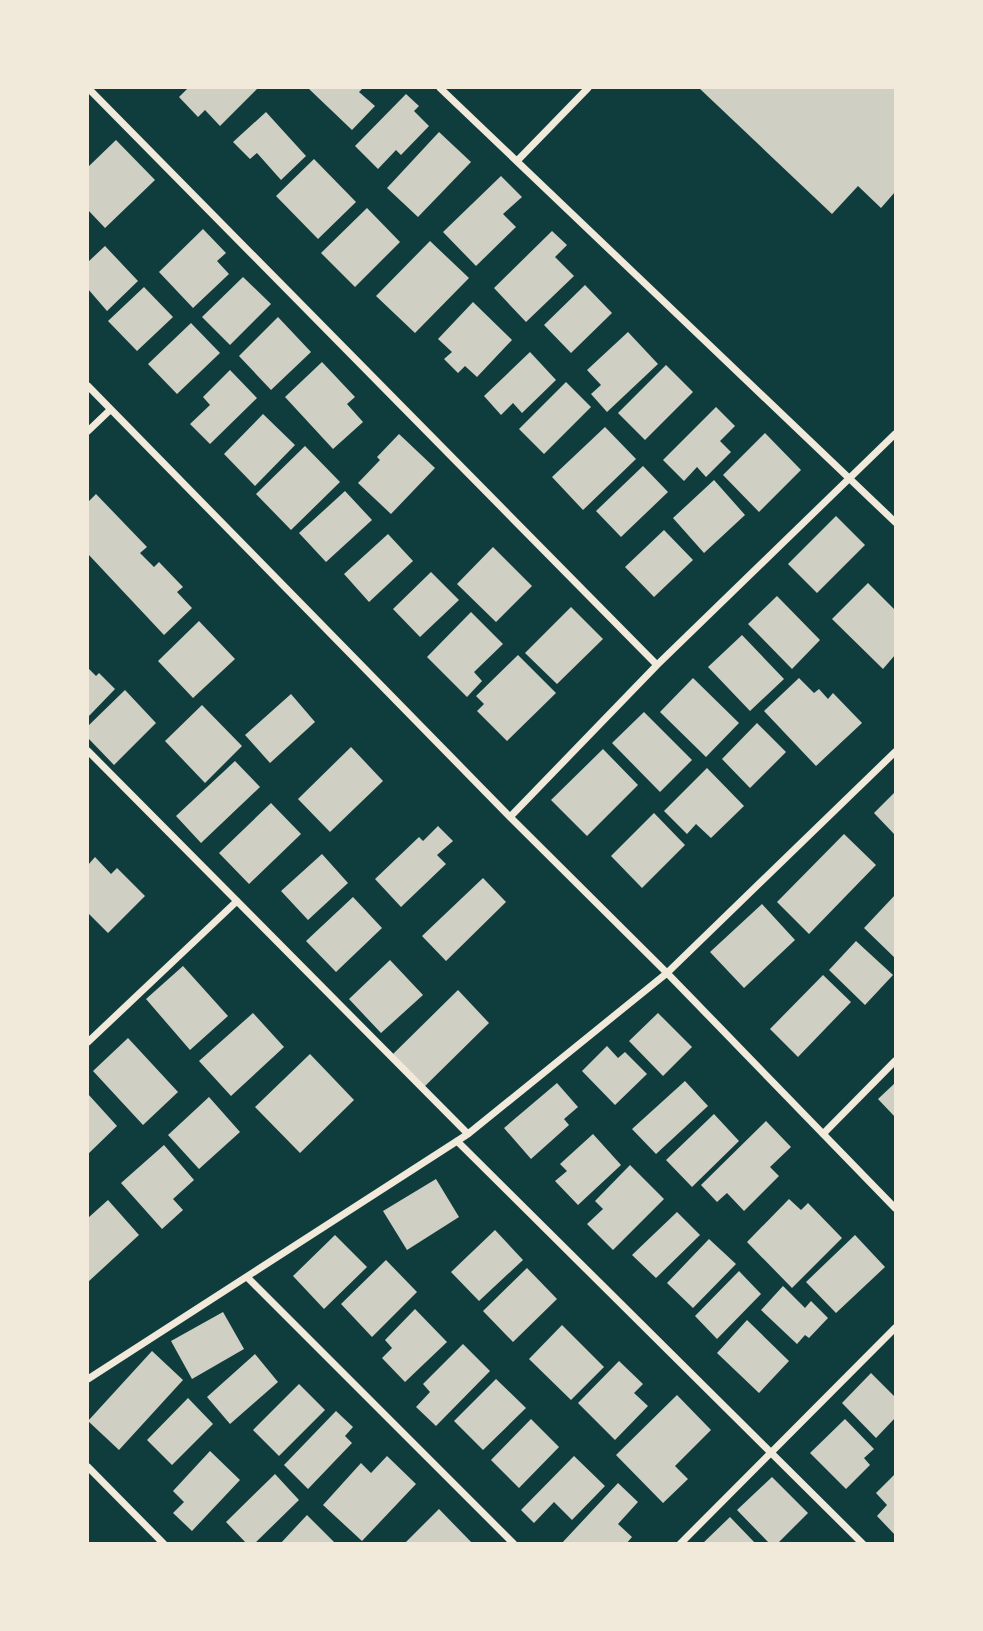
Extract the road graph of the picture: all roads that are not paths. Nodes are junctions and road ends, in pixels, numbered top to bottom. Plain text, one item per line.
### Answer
1 (88, 88) edge
2 (440, 88) edge
3 (588, 88) edge
4 (517, 161) junction
5 (88, 386) edge
6 (110, 410) junction
7 (88, 431) edge
8 (895, 434) edge
9 (850, 478) junction
10 (895, 522) edge
11 (656, 665) junction
12 (88, 751) edge
13 (895, 752) edge
14 (510, 817) junction
15 (237, 901) junction
16 (667, 973) junction
17 (88, 1042) edge
18 (895, 1061) edge
19 (468, 1134) junction
20 (822, 1134) junction
21 (457, 1140) junction
22 (895, 1208) edge
23 (247, 1277) junction
24 (895, 1328) edge
25 (88, 1378) edge
26 (773, 1453) junction
27 (88, 1467) edge
28 (164, 1544) edge
29 (514, 1544) edge
30 (680, 1544) edge
31 (863, 1544) edge

1 - 11 street
2 - 4 street
3 - 4 street
4 - 9 street
5 - 6 street
6 - 7 street
6 - 14 street
8 - 9 street
9 - 10 street
9 - 11 street
11 - 14 street
12 - 15 street
13 - 16 street
14 - 16 street
15 - 17 street
15 - 19 street
16 - 19 street
16 - 20 street
18 - 20 street
19 - 21 street
20 - 22 street
21 - 23 street
21 - 26 street
23 - 25 street
23 - 29 street
24 - 26 street
26 - 30 street
26 - 31 street
27 - 28 street

